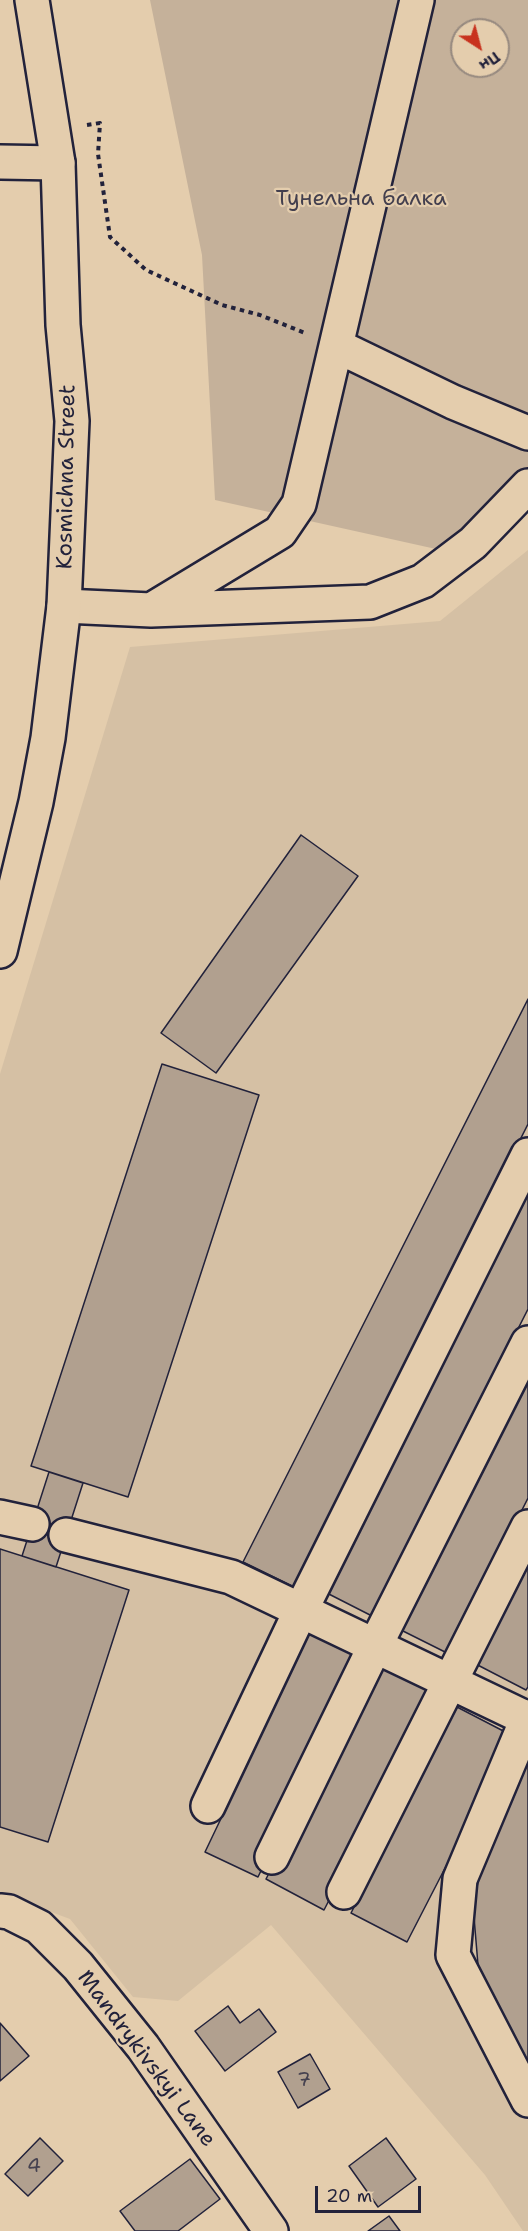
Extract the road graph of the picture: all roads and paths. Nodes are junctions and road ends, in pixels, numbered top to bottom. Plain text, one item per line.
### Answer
1 (417, 0) edge
2 (34, 3) edge
3 (100, 123) dead end
4 (0, 162) edge
5 (58, 163) junction
6 (337, 346) junction
7 (528, 432) edge
8 (528, 486) edge
9 (64, 606) junction
10 (151, 610) junction
11 (0, 951) edge
12 (528, 1155) edge
13 (528, 1342) edge
14 (0, 1517) edge
15 (33, 1524) dead end
16 (528, 1527) edge
17 (66, 1535) dead end
18 (301, 1611) junction
19 (375, 1646) junction
20 (449, 1681) junction
21 (528, 1718) edge
22 (208, 1806) dead end
23 (272, 1857) dead end
24 (344, 1892) dead end
25 (0, 1911) edge
26 (528, 2100) edge
27 (271, 2231) edge

1 - 6 main road
2 - 5 main road, Kosmichna Street
3 - 6 path
4 - 5 main road
5 - 9 main road, Kosmichna Street
6 - 7 main road
6 - 10 main road
8 - 10 main road
9 - 10 main road
9 - 11 main road, Kosmichna Street
12 - 18 main road
13 - 19 main road
14 - 15 main road
16 - 20 main road
17 - 18 main road
18 - 19 main road
18 - 22 main road
19 - 20 main road
19 - 23 main road
20 - 21 main road
20 - 24 main road
21 - 26 main road
25 - 27 main road, Mandrykivskyi Lane

